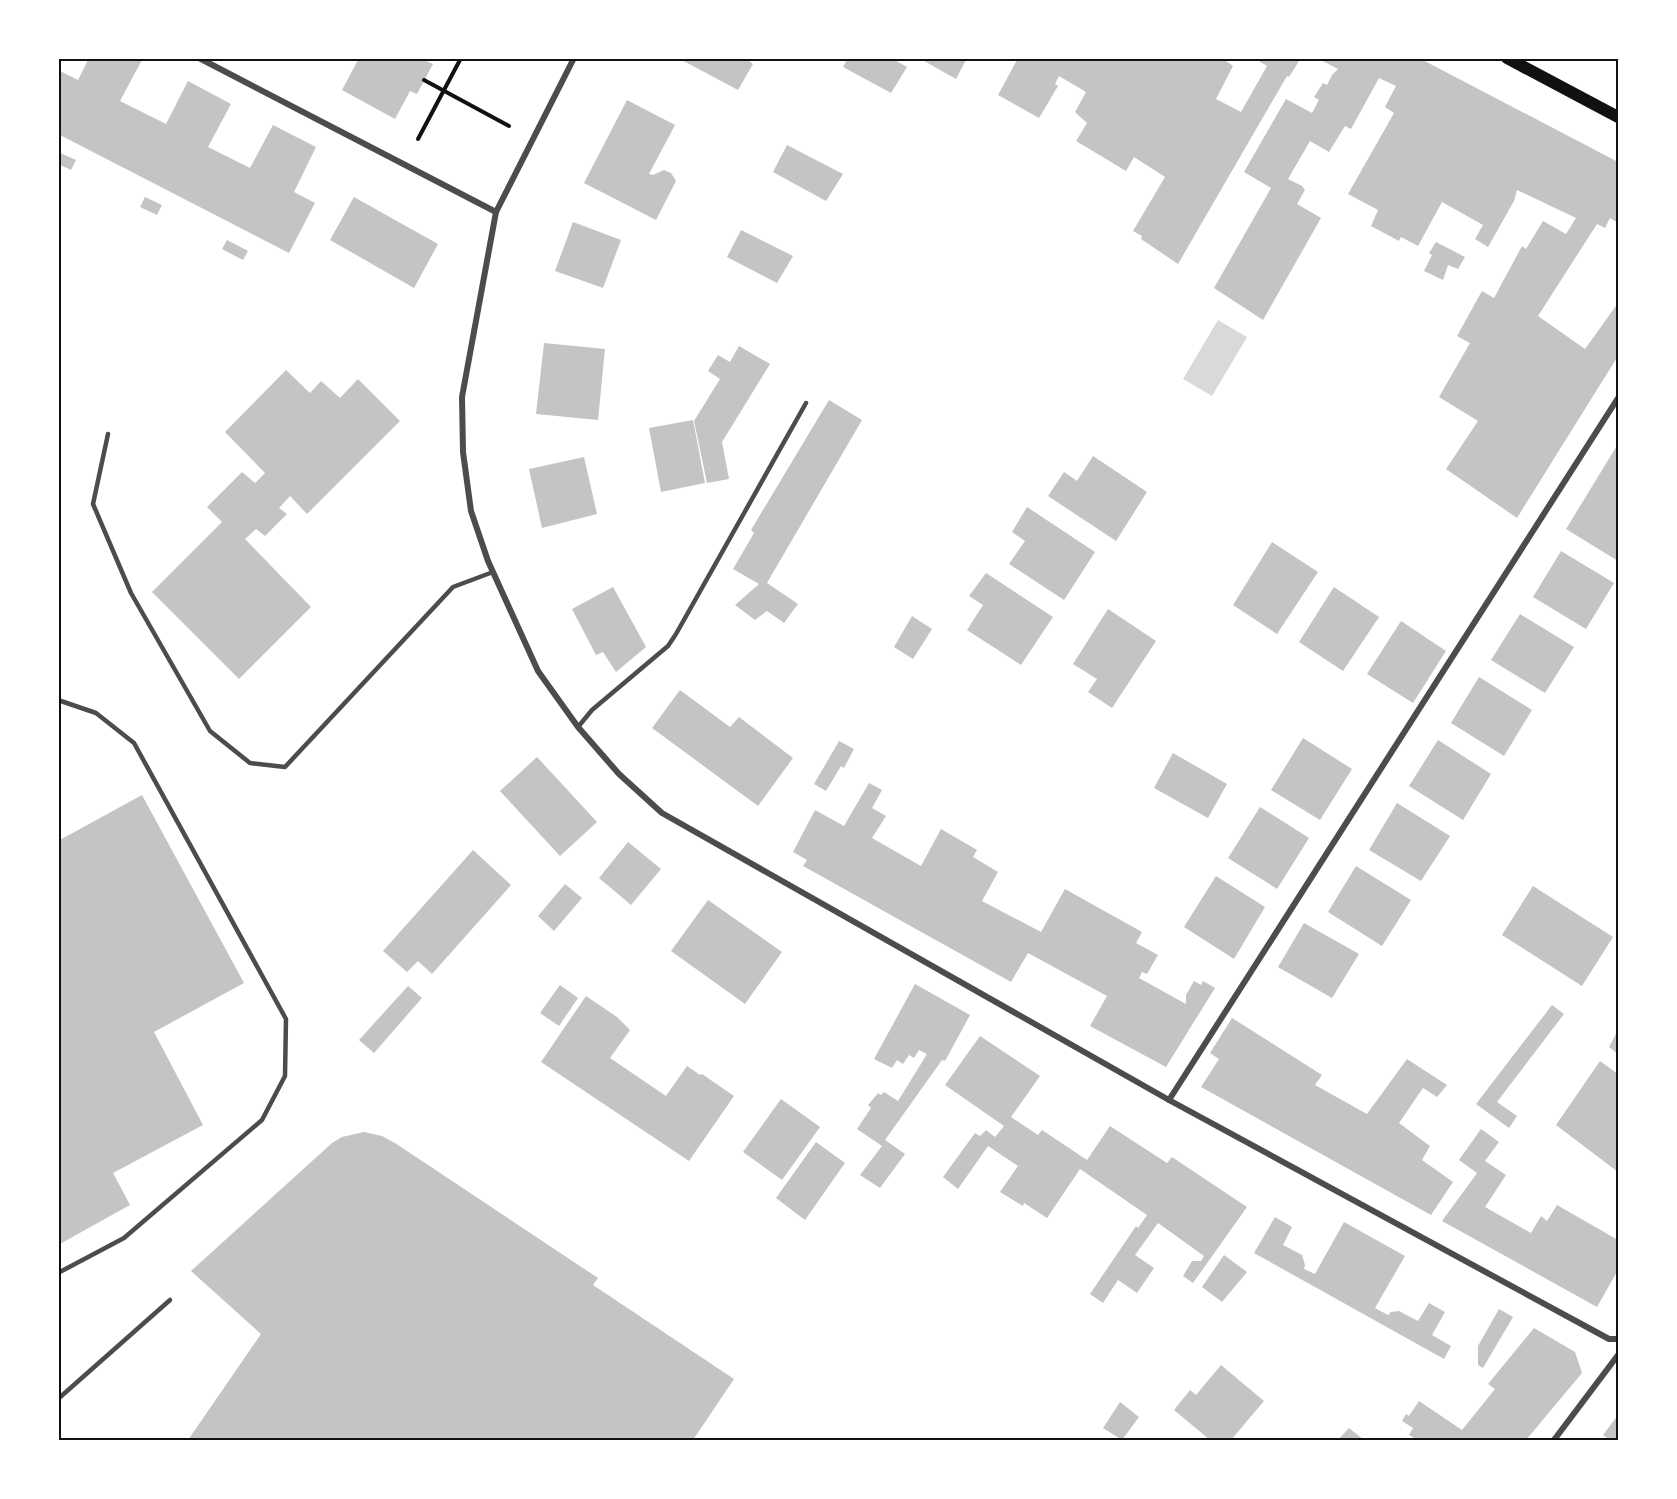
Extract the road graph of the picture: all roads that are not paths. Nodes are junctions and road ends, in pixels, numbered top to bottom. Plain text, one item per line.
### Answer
1 (199, 58) edge
2 (574, 58) edge
3 (1507, 58) edge
4 (1618, 117) edge
5 (496, 212) junction
6 (1618, 398) edge
7 (806, 403) dead end
8 (108, 434) dead end
9 (493, 572) junction
10 (58, 700) edge
11 (578, 727) junction
12 (1169, 1100) junction
13 (58, 1273) edge
14 (170, 1300) dead end
15 (1618, 1339) edge
16 (1618, 1355) edge
17 (58, 1399) edge
18 (1554, 1440) edge

1 - 5 street
2 - 5 street
3 - 4 main road
5 - 9 street
6 - 12 street
7 - 11 lane
8 - 9 lane
9 - 11 street
10 - 13 lane
11 - 12 street
12 - 15 street
14 - 17 lane
16 - 18 street

